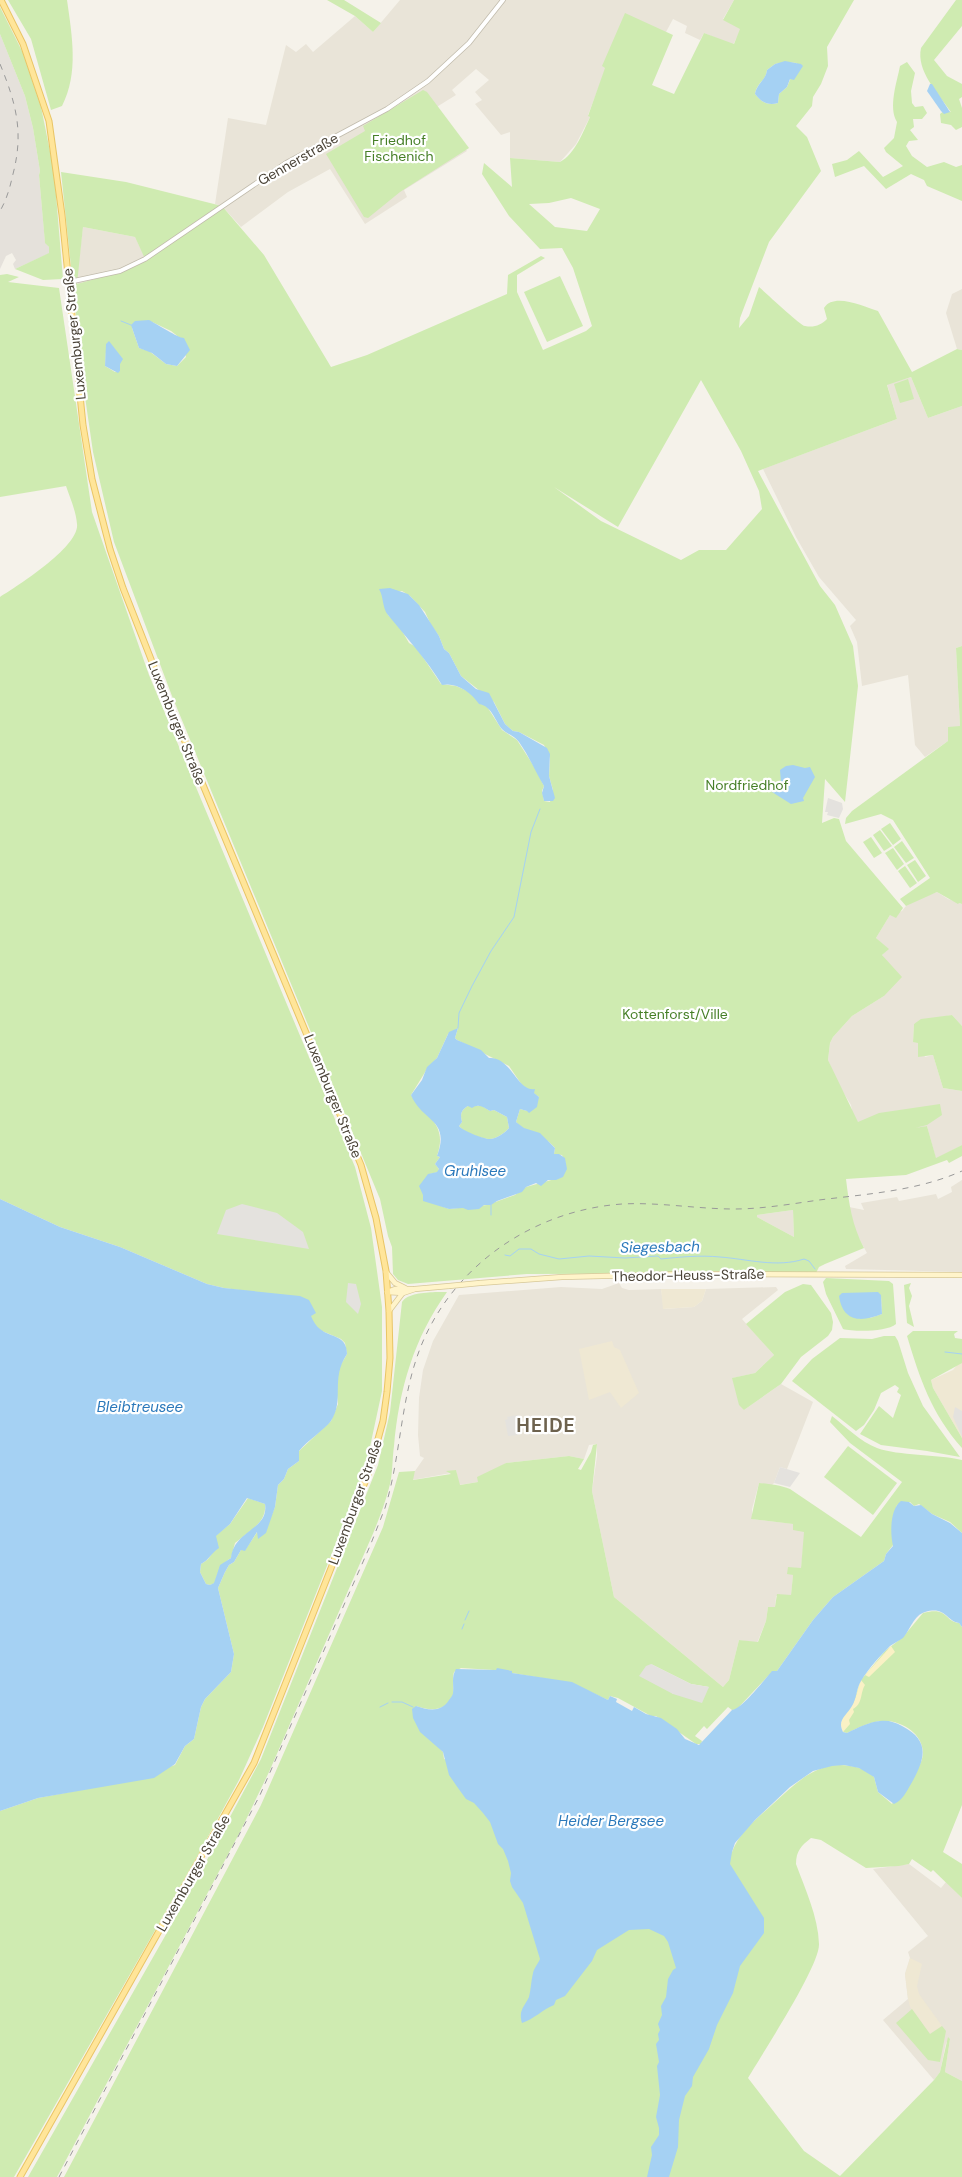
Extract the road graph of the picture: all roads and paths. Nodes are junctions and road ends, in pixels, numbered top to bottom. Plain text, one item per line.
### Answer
1 (1, 0) edge
2 (502, 0) edge
3 (69, 282) junction
4 (386, 1271) junction
5 (962, 1275) edge
6 (406, 1288) junction
7 (415, 1289) junction
8 (388, 1292) junction
9 (403, 1293) junction
10 (389, 1311) junction
11 (20, 2177) edge

1 - 3 main road, Luxemburger Straße
2 - 3 street, Gennerstraße
3 - 4 main road, Luxemburger Straße
4 - 6 main road
4 - 8 main road, Luxemburger Straße
5 - 7 main road, Theodor-Heuss-Straße, bridge
6 - 7 main road, Theodor-Heuss-Straße
6 - 8 main road, Theodor-Heuss-Straße
7 - 9 main road, Theodor-Heuss-Straße
8 - 9 main road, Theodor-Heuss-Straße
8 - 10 main road, Luxemburger Straße
9 - 10 main road
10 - 11 main road, Luxemburger Straße

